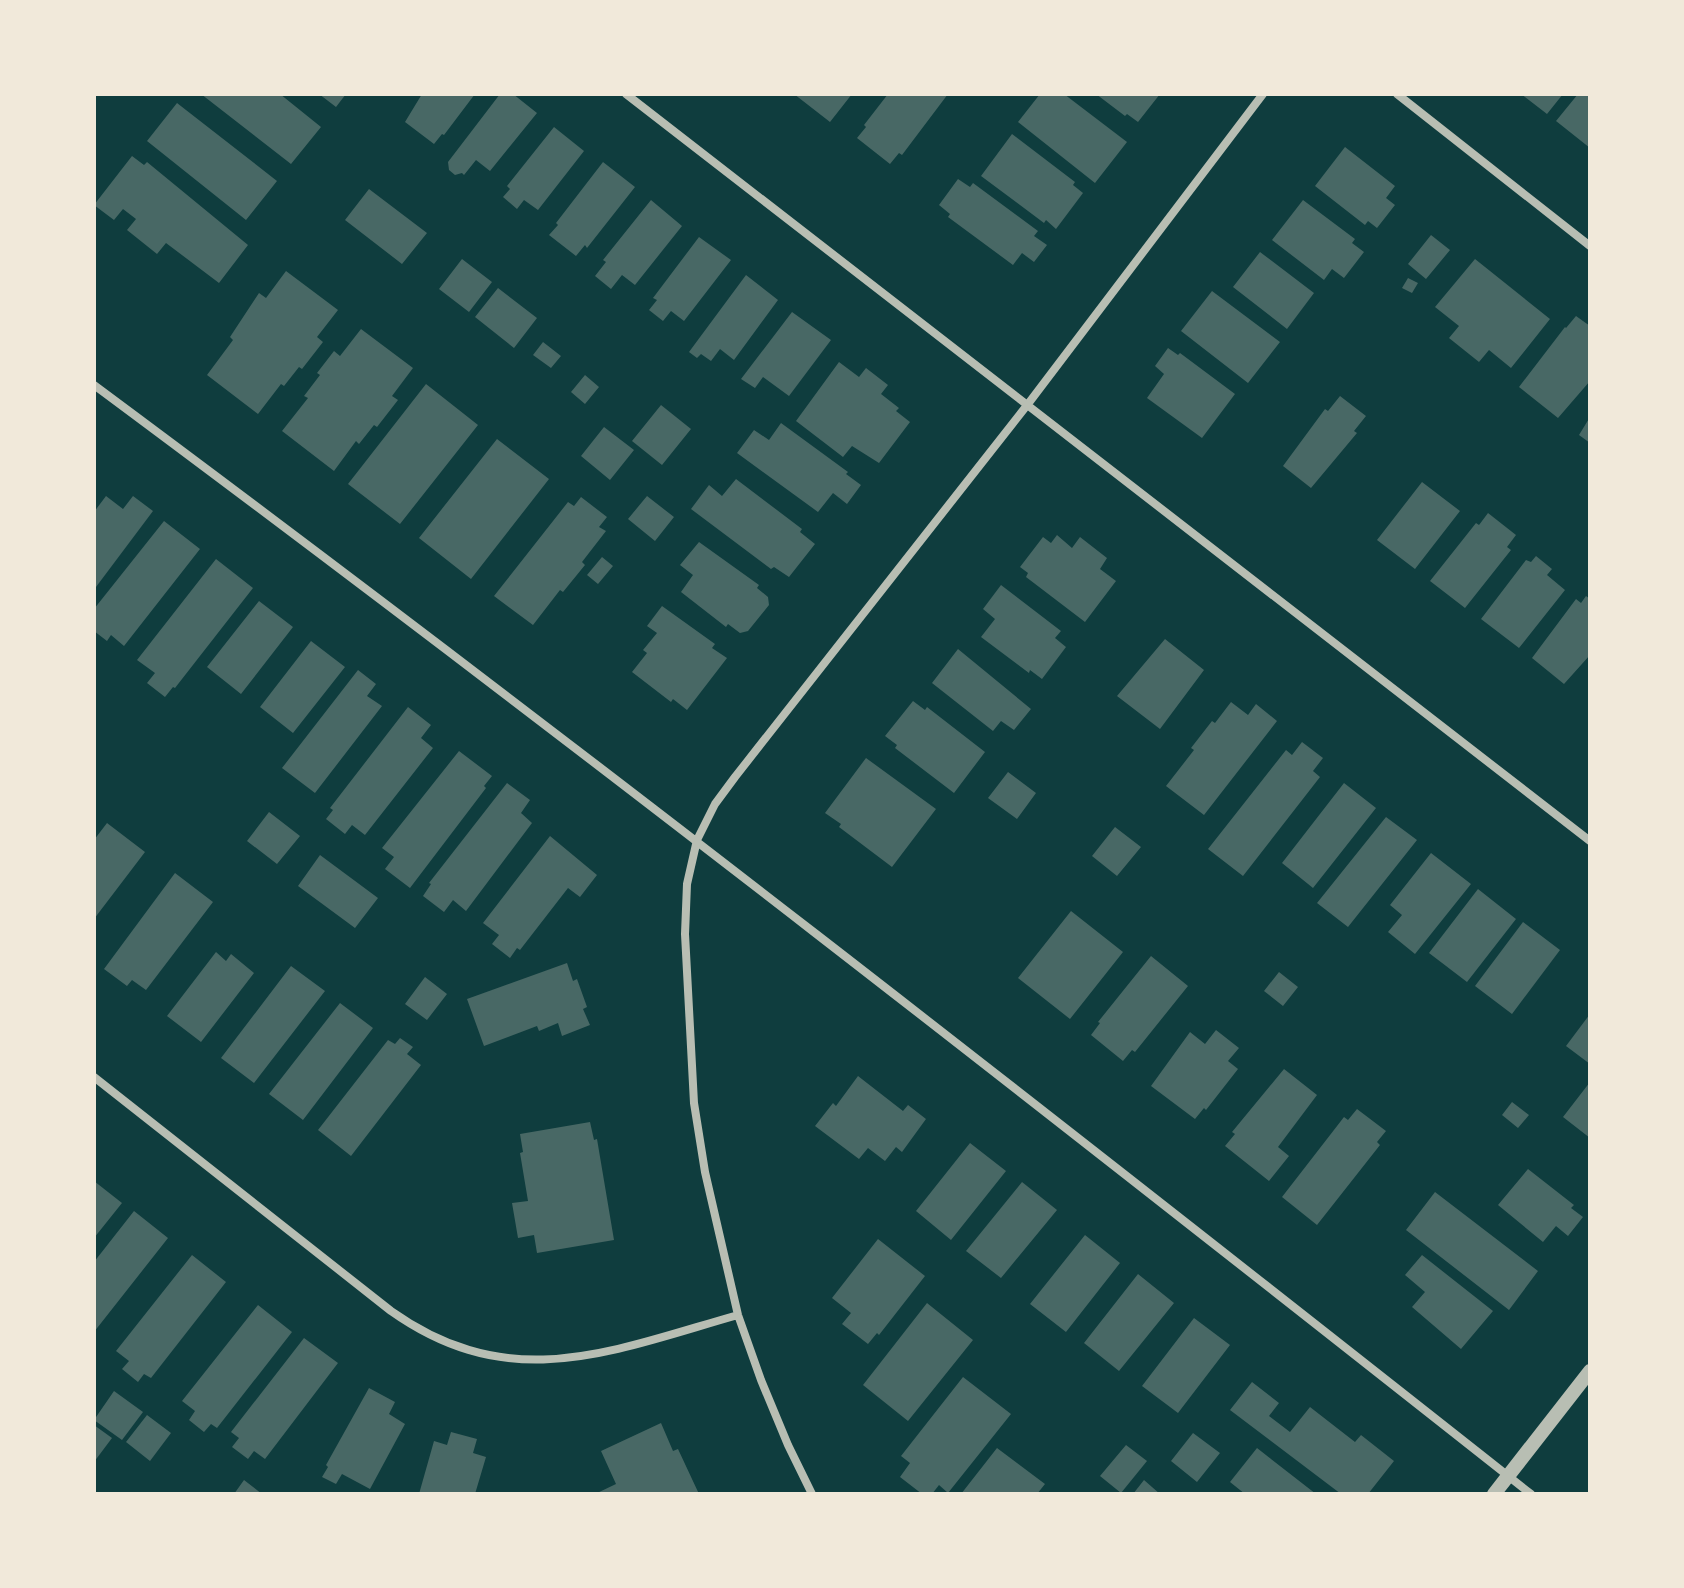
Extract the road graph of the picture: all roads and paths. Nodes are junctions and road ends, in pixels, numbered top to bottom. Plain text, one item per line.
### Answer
1 (626, 94) edge
2 (1263, 94) edge
3 (1397, 94) edge
4 (1590, 246) edge
5 (94, 385) edge
6 (1028, 404) junction
7 (697, 840) junction
8 (1590, 841) edge
9 (94, 1077) edge
10 (738, 1315) junction
11 (1590, 1371) edge
12 (1508, 1476) junction
13 (812, 1494) edge
14 (1494, 1494) edge
15 (1531, 1494) edge

1 - 6 street
2 - 6 street
3 - 4 street
5 - 7 street
6 - 7 street
6 - 8 street
7 - 10 street
7 - 12 street
9 - 10 street
10 - 13 street
11 - 12 street
12 - 14 street
12 - 15 street

